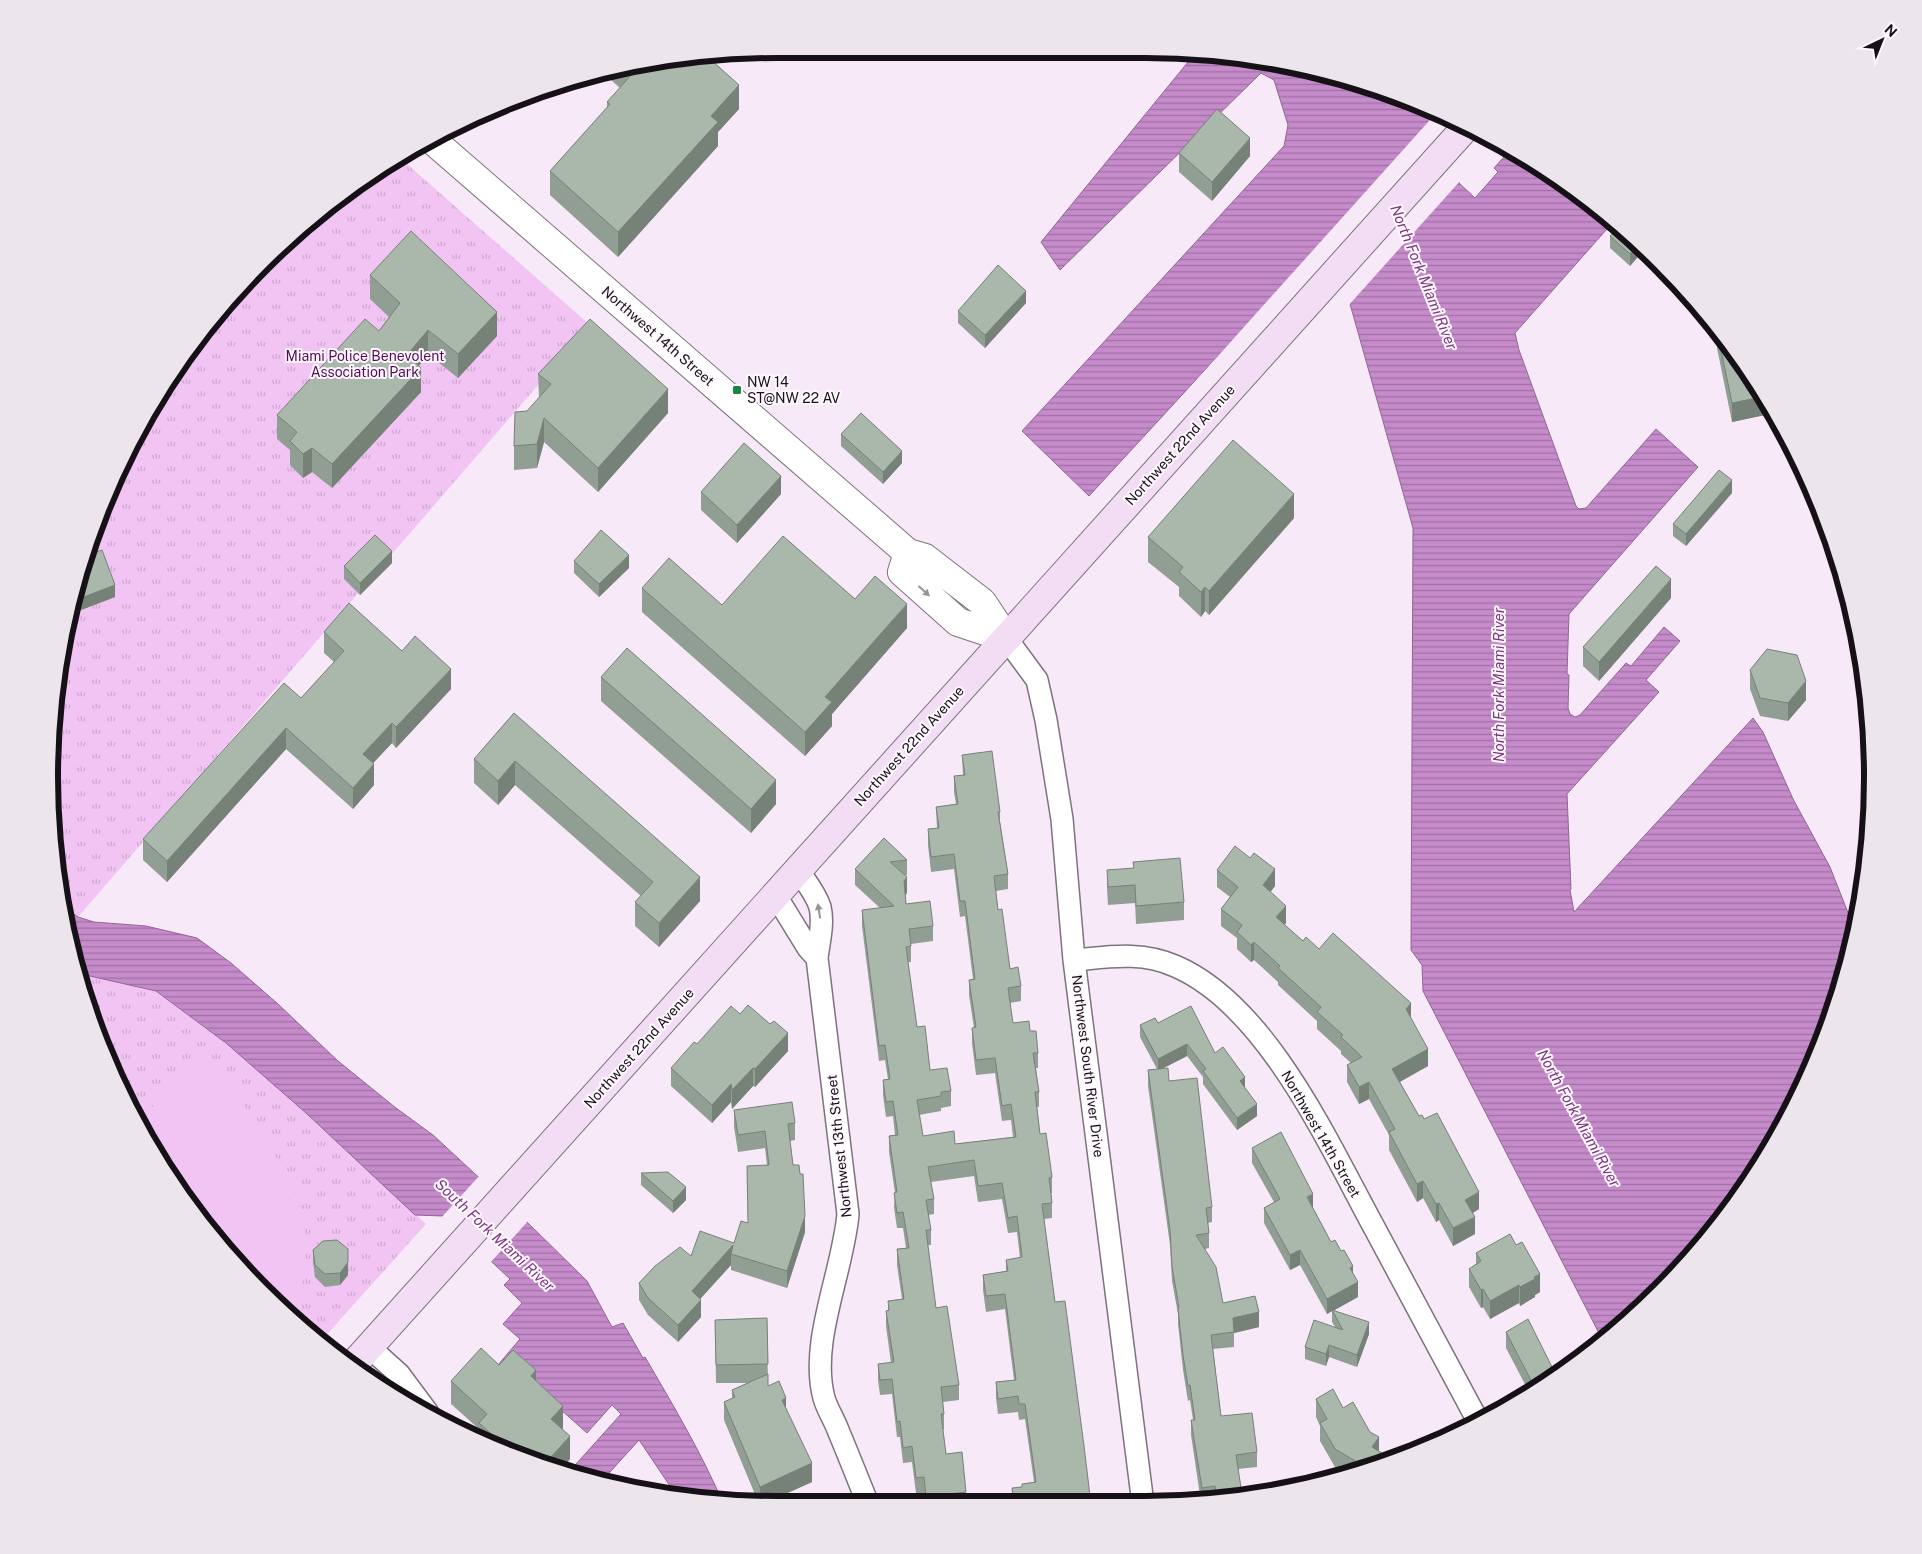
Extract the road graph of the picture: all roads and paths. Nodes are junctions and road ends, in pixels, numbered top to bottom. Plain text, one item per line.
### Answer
1 (1462, 132) edge
2 (437, 144) edge
3 (1006, 638) junction
4 (798, 870) junction
5 (776, 896) junction
6 (817, 958) junction
7 (1074, 960) junction
8 (361, 1357) edge
9 (419, 1401) edge
10 (1475, 1416) edge
11 (865, 1496) edge
12 (1142, 1496) edge

1 - 3 main road, Northwest 22nd Avenue
2 - 3 street, Northwest 14th Street
3 - 4 main road, Northwest 22nd Avenue
3 - 7 street, Northwest South River Drive
4 - 5 main road, Northwest 22nd Avenue
6 -> 4 street, Northwest 13th Street
5 - 6 street
5 - 8 main road, Northwest 22nd Avenue
6 - 11 street, Northwest 13th Street
7 - 10 street, Northwest 14th Street
7 - 12 street, Northwest South River Drive
8 - 9 street

